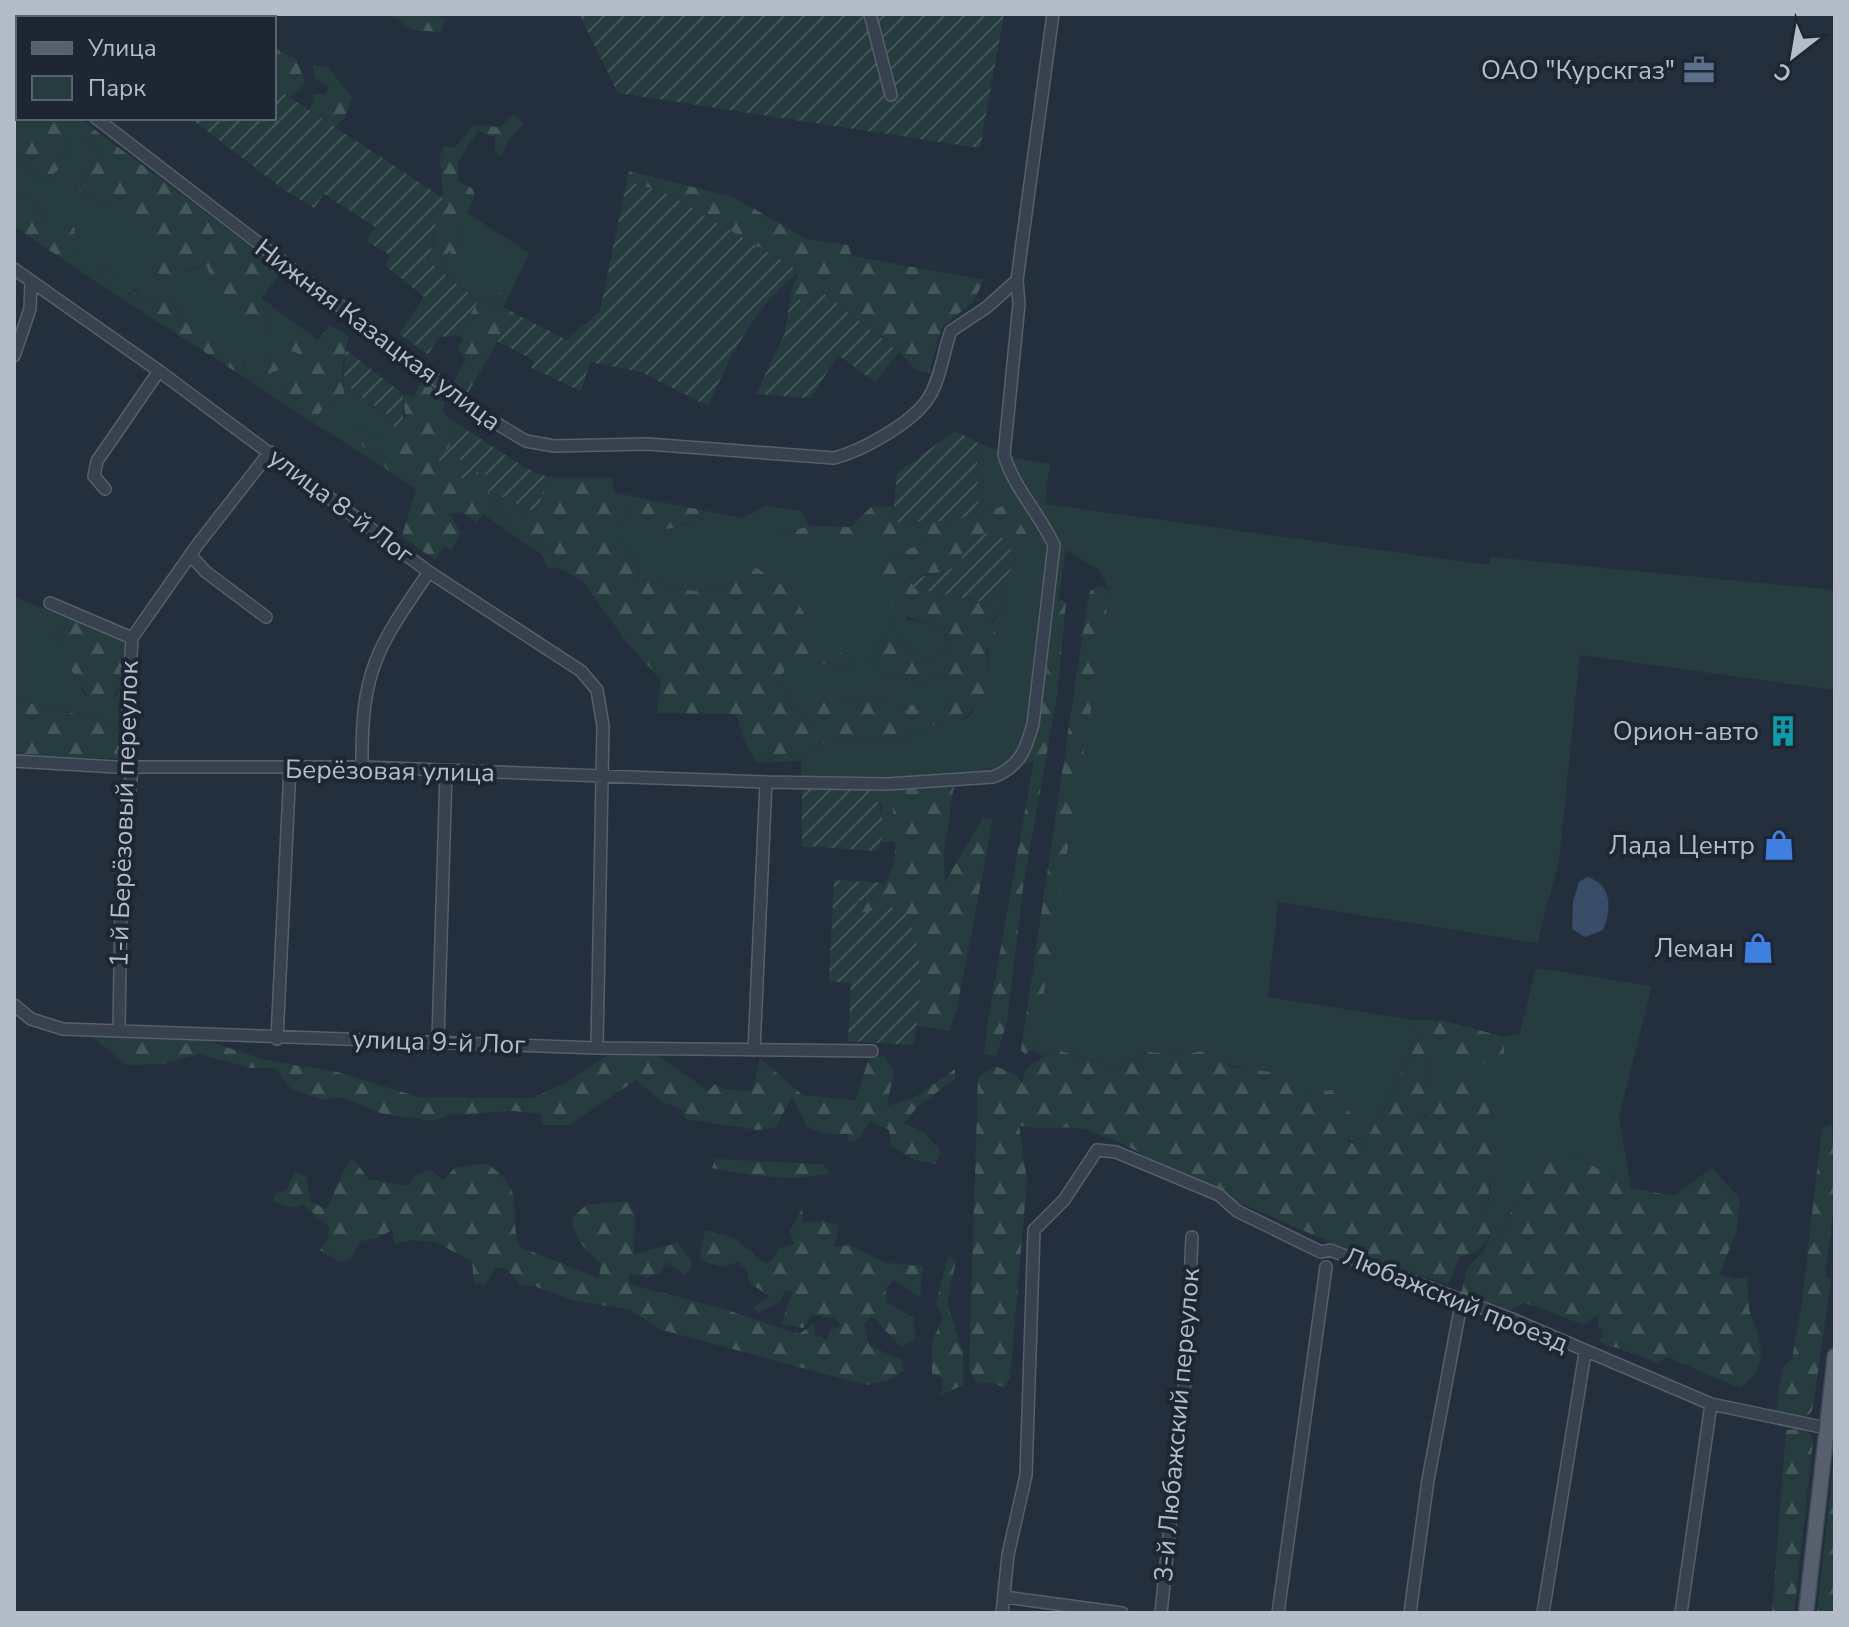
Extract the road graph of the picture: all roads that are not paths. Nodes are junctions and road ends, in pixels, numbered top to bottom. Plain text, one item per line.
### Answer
1 (870, 14) edge
2 (1053, 14) edge
3 (891, 95) dead end
4 (99, 120) edge
5 (14, 269) edge
6 (1017, 280) junction
7 (31, 281) junction
8 (14, 356) edge
9 (159, 371) junction
10 (270, 452) junction
11 (105, 489) dead end
12 (190, 555) junction
13 (429, 572) junction
14 (50, 603) dead end
15 (266, 617) dead end
16 (132, 638) junction
17 (14, 761) edge
18 (131, 767) junction
19 (362, 767) junction
20 (290, 768) junction
21 (446, 772) junction
22 (603, 776) junction
23 (766, 782) junction
24 (14, 1005) edge
25 (119, 1030) junction
26 (277, 1039) junction
27 (438, 1040) junction
28 (597, 1048) junction
29 (754, 1050) junction
30 (872, 1051) dead end
31 (1192, 1237) dead end
32 (1326, 1267) dead end
33 (1462, 1299) junction
34 (1585, 1353) junction
35 (1835, 1356) edge
36 (1711, 1404) junction
37 (1826, 1428) junction
38 (1005, 1597) junction
39 (1002, 1613) edge
40 (1122, 1613) edge
41 (1161, 1613) edge
42 (1278, 1613) edge
43 (1410, 1613) edge
44 (1543, 1613) edge
45 (1681, 1613) edge
46 (1806, 1613) edge

1 - 3 street
2 - 6 street
4 - 6 street, Нижняя Казацкая улица
5 - 7 street, улица 8-й Лог
6 - 23 street, Берёзовая улица
7 - 8 street
7 - 9 street, улица 8-й Лог
9 - 10 street, улица 8-й Лог
9 - 11 street
10 - 12 street, 1-й Берёзовый переулок
10 - 13 street, улица 8-й Лог
12 - 15 street
12 - 16 street, 1-й Берёзовый переулок
13 - 19 street
13 - 22 street, улица 8-й Лог
14 - 16 street
16 - 18 street, 1-й Берёзовый переулок
17 - 18 street, Берёзовая улица
18 - 20 street, Берёзовая улица
18 - 25 street, 1-й Берёзовый переулок
19 - 20 street, Берёзовая улица
19 - 21 street, Берёзовая улица
20 - 26 street
21 - 22 street, Берёзовая улица
21 - 27 street
22 - 23 street, Берёзовая улица
22 - 28 street, улица 8-й Лог
23 - 29 street
24 - 25 street, улица 9-й Лог
25 - 26 street, улица 9-й Лог
26 - 27 street, улица 9-й Лог
27 - 28 street, улица 9-й Лог
28 - 29 street, улица 9-й Лог
29 - 30 street, улица 9-й Лог
31 - 41 street, 3-й Любажский переулок
32 - 42 street
33 - 34 street, Любажский проезд
33 - 38 street, Любажский проезд
33 - 43 street
34 - 36 street, Любажский проезд
34 - 44 street
35 - 37 main road
36 - 37 street, Любажский проезд
36 - 45 street
37 - 46 main road
38 - 39 street
38 - 40 street

